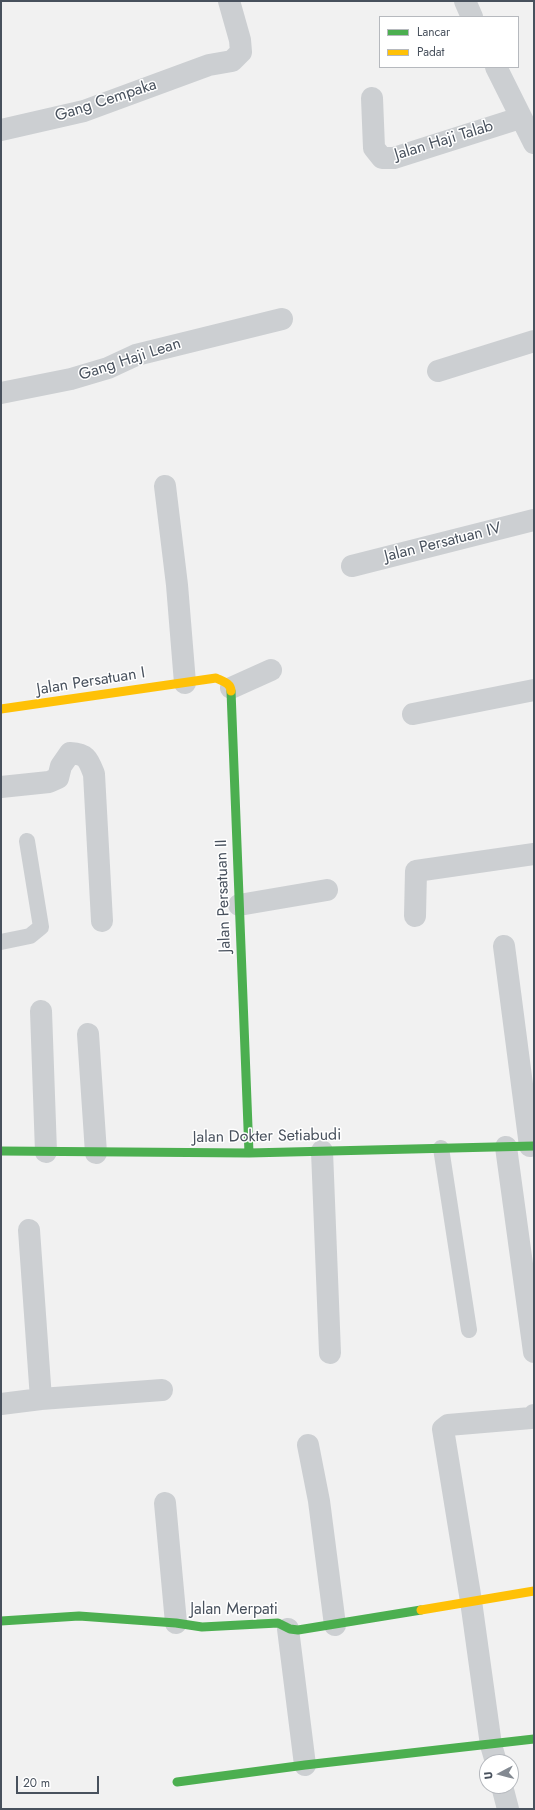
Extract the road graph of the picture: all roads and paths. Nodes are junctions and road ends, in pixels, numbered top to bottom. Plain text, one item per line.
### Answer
1 (229, 1) edge
2 (465, 1) edge
3 (472, 16) edge
4 (496, 68) edge
5 (372, 98) dead end
6 (520, 118) junction
7 (1, 130) edge
8 (534, 143) edge
9 (282, 319) dead end
10 (534, 341) edge
11 (438, 372) dead end
12 (1, 393) edge
13 (165, 486) dead end
14 (534, 520) edge
15 (352, 566) dead end
16 (271, 670) dead end
17 (185, 683) junction
18 (231, 688) junction
19 (534, 690) edge
20 (1, 709) edge
21 (413, 714) dead end
22 (1, 787) edge
23 (27, 841) dead end
24 (534, 854) edge
25 (327, 890) dead end
26 (239, 905) junction
27 (415, 916) dead end
28 (102, 921) dead end
29 (1, 942) edge
30 (504, 946) dead end
31 (41, 1012) dead end
32 (88, 1034) dead end
33 (506, 1146) junction
34 (532, 1146) edge
35 (441, 1148) junction
36 (1, 1151) edge
37 (322, 1151) junction
38 (46, 1152) junction
39 (96, 1153) junction
40 (249, 1153) junction
41 (29, 1230) dead end
42 (469, 1330) dead end
43 (534, 1352) edge
44 (330, 1353) dead end
45 (162, 1390) dead end
46 (41, 1399) junction
47 (1, 1404) edge
48 (534, 1415) edge
49 (308, 1446) dead end
50 (165, 1503) dead end
51 (534, 1591) edge
52 (471, 1601) junction
53 (1, 1621) edge
54 (176, 1622) junction
55 (335, 1625) junction
56 (288, 1629) junction
57 (534, 1739) edge
58 (493, 1753) edge
59 (305, 1765) junction
60 (177, 1782) dead end
61 (504, 1794) edge
62 (508, 1809) edge

1 - 7 street, Gang Cempaka
2 - 3 street
4 - 6 street
5 - 6 street, Jalan Haji Talab
6 - 8 street
9 - 12 street, Gang Haji Lean
10 - 11 street
13 - 17 street
14 - 15 street, Jalan Persatuan IV
16 - 18 street
17 - 18 street
17 - 20 street, Jalan Persatuan I
18 - 26 street, Jalan Persatuan II
19 - 21 street
22 - 28 street
23 - 29 lane
24 - 27 street
25 - 26 street
26 - 40 street, Jalan Persatuan II
30 - 34 street
31 - 38 street
32 - 39 street
33 - 34 street, Jalan Dokter Setiabudi
33 - 35 street, Jalan Dokter Setiabudi
33 - 43 street
35 - 37 street, Jalan Dokter Setiabudi
35 - 42 lane
36 - 38 street, Jalan Dokter Setiabudi
37 - 40 street, Jalan Dokter Setiabudi
37 - 44 street
38 - 39 street, Jalan Dokter Setiabudi
39 - 40 street, Jalan Dokter Setiabudi
41 - 46 street
45 - 46 street
46 - 47 street
48 - 52 street
49 - 55 street
50 - 54 street
51 - 52 street, Jalan Merpati
52 - 55 street, Jalan Merpati
52 - 58 street
53 - 54 street, Jalan Merpati
54 - 56 street, Jalan Merpati
55 - 56 street, Jalan Merpati
56 - 59 street
57 - 58 street
58 - 59 street
59 - 60 street
61 - 62 street

